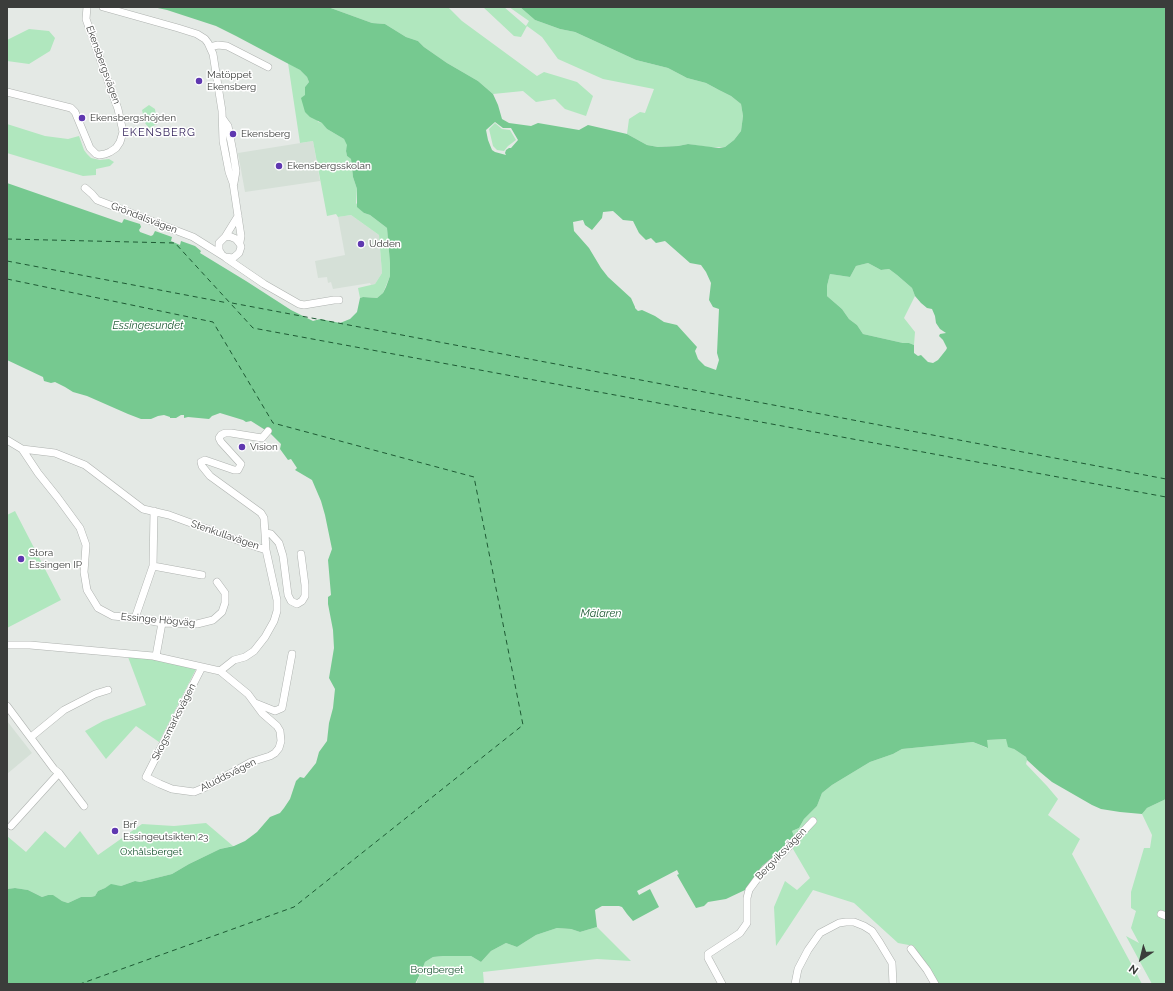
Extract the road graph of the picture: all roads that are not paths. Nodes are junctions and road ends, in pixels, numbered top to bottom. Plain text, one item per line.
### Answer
1 (87, 7) edge
2 (103, 7) edge
3 (210, 48) junction
4 (268, 67) dead end
5 (7, 92) edge
6 (85, 188) dead end
7 (238, 216) junction
8 (223, 239) junction
9 (240, 242) junction
10 (206, 246) junction
11 (239, 253) junction
12 (223, 256) junction
13 (241, 268) junction
14 (339, 300) dead end
15 (268, 431) dead end
16 (7, 442) edge
17 (22, 449) junction
18 (154, 511) junction
19 (266, 532) junction
20 (266, 550) junction
21 (300, 554) dead end
22 (153, 566) junction
23 (202, 575) dead end
24 (217, 582) dead end
25 (135, 618) junction
26 (162, 623) junction
27 (7, 645) edge
28 (292, 654) dead end
29 (156, 656) junction
30 (202, 667) junction
31 (220, 671) junction
32 (108, 690) dead end
33 (253, 703) junction
34 (7, 706) edge
35 (31, 737) junction
36 (59, 773) junction
37 (146, 777) joint
38 (84, 806) dead end
39 (813, 820) dead end
40 (11, 826) dead end
41 (911, 949) dead end
42 (722, 984) edge
43 (795, 984) edge
44 (893, 984) edge
45 (935, 984) edge

1 - 5 street, Ekensbergsvägen
2 - 3 street
3 - 4 street
3 - 7 street
6 - 10 street, Gröndalsvägen
7 - 8 street
7 - 9 street
8 - 9 street
8 - 10 street
8 - 12 street
9 - 11 street
10 - 12 street, Gröndalsvägen
11 - 12 street
11 - 13 street
12 - 13 street, Gröndalsvägen
13 - 14 street, Gröndalsvägen
15 - 19 street
16 - 17 street, Stenkullavägen
17 - 18 street, Stenkullavägen
17 - 25 street, Essinge Högväg
18 - 20 street, Stenkullavägen
18 - 22 street
19 - 20 street
19 - 21 street
20 - 31 street, Stenkullavägen
22 - 23 street
22 - 25 street
24 - 26 street, Essinge Högväg
25 - 26 street, Essinge Högväg
26 - 29 street
27 - 29 street
28 - 33 street
29 - 30 street
30 - 31 street
30 - 37 street, Skogsmarksvägen
31 - 33 street, Aluddsvägen
32 - 35 street
33 - 37 street, Aluddsvägen
34 - 35 street
35 - 36 street
36 - 38 street
36 - 40 street
39 - 42 street, Bergviksvägen
41 - 45 street
43 - 44 street

